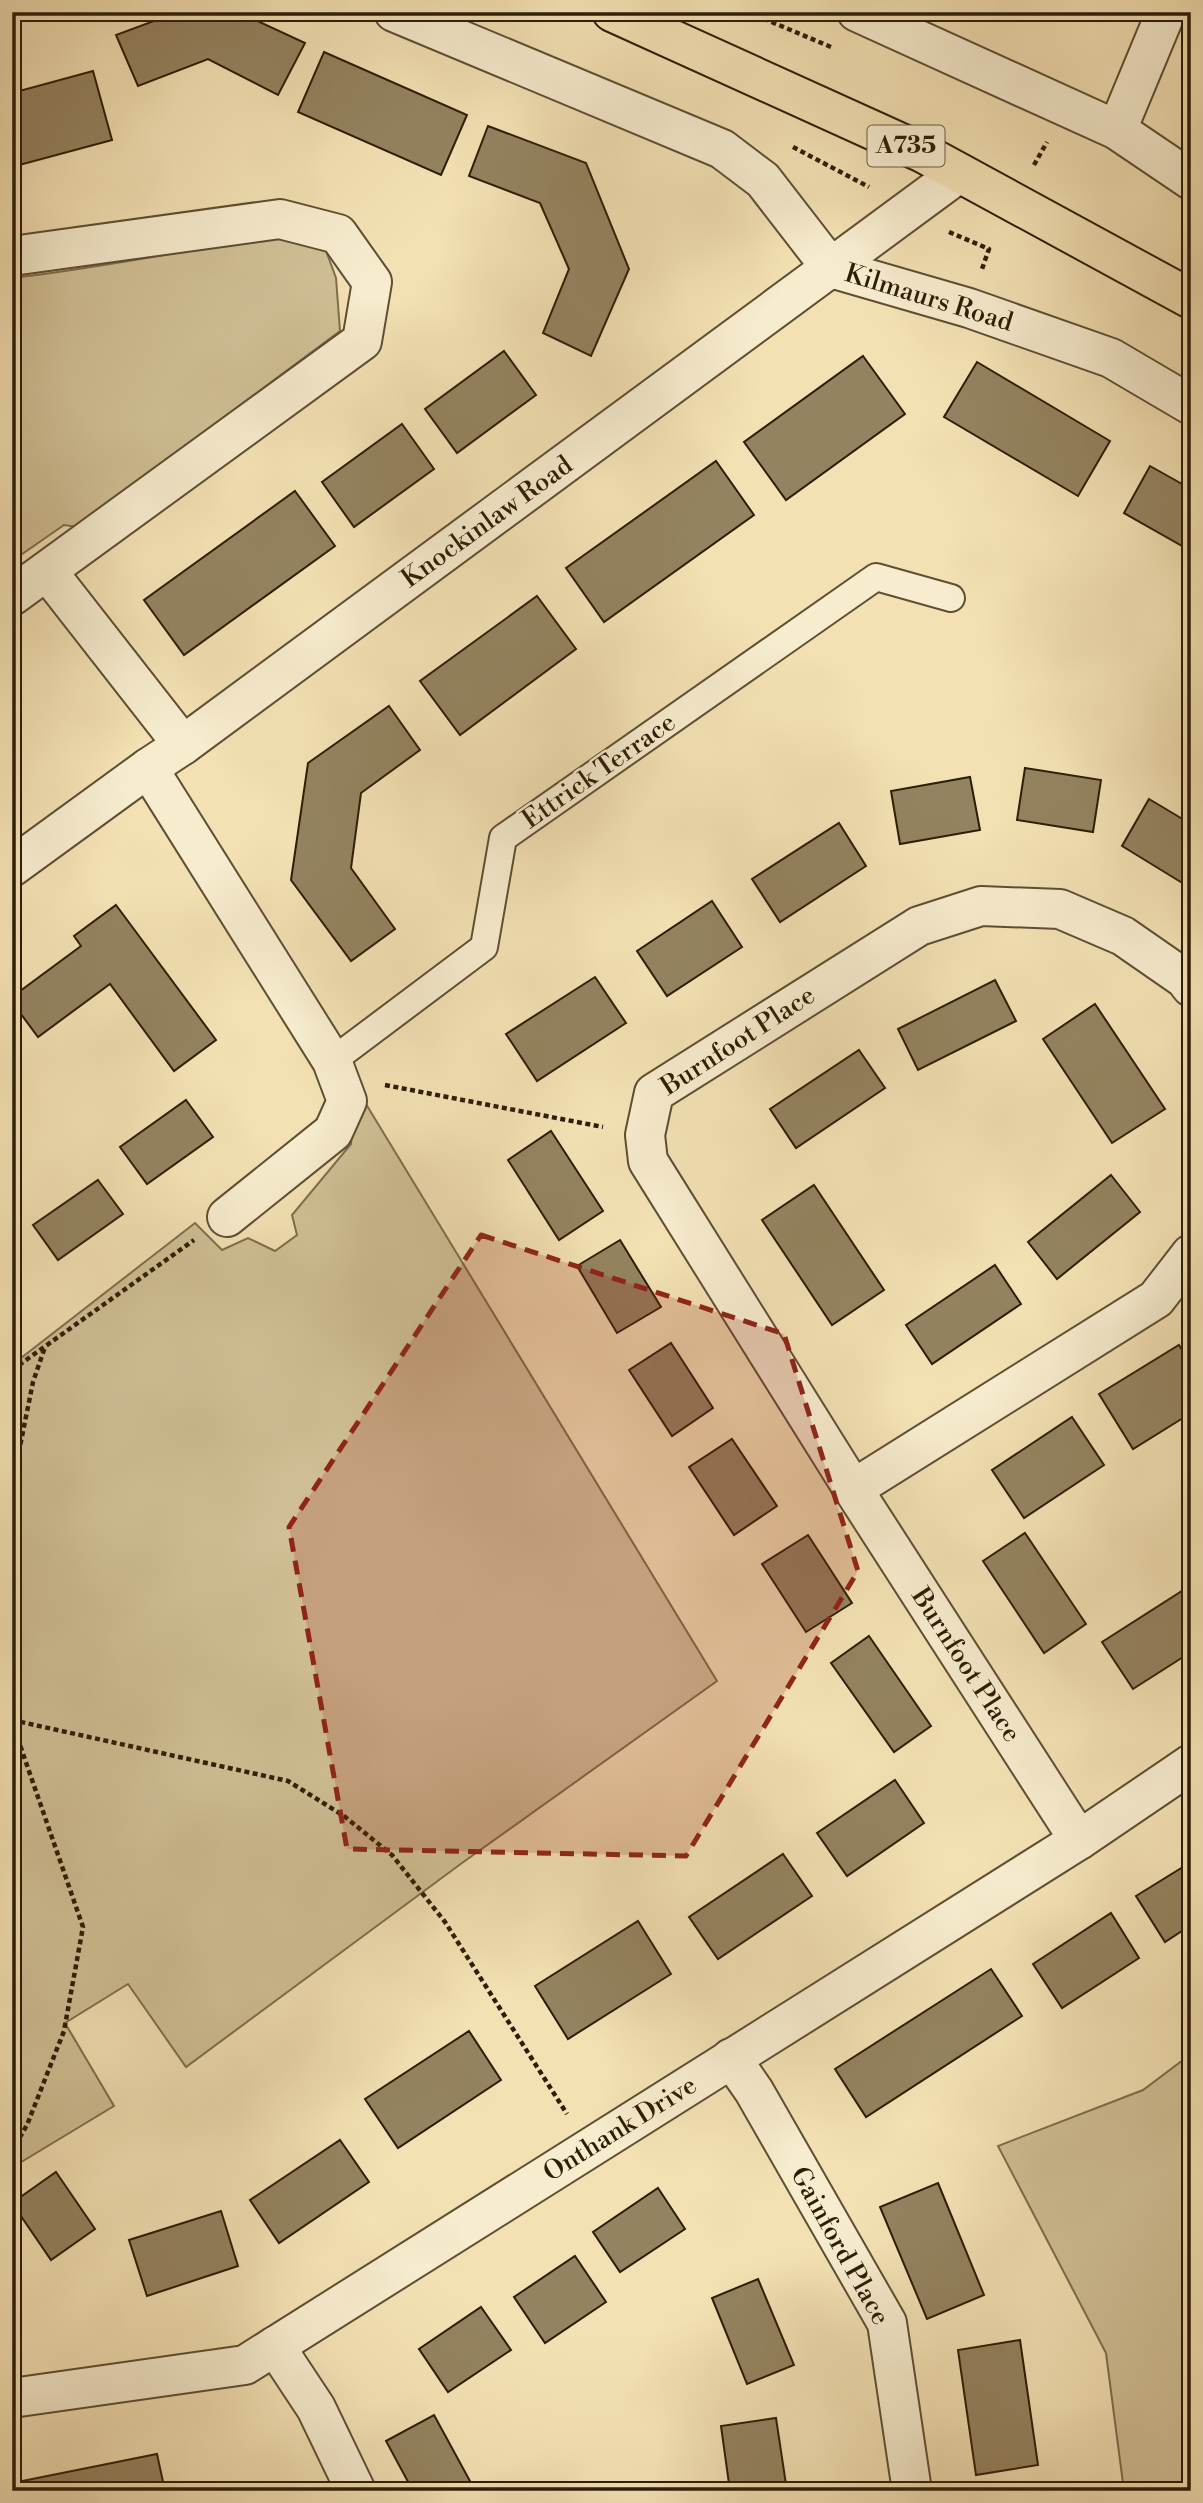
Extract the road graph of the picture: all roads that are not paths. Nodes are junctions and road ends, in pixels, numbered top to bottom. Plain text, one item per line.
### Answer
1 (394, 12) edge
2 (612, 12) edge
3 (856, 12) edge
4 (1166, 12) edge
5 (1117, 130) junction
6 (959, 173) junction
7 (1191, 180) edge
8 (12, 256) edge
9 (831, 268) junction
10 (1191, 299) edge
11 (1191, 405) edge
12 (47, 570) junction
13 (12, 596) edge
14 (951, 598) dead end
15 (183, 745) junction
16 (148, 768) junction
17 (12, 867) edge
18 (1191, 987) edge
19 (336, 1069) junction
20 (226, 1217) road end
21 (1191, 1254) edge
22 (853, 1489) junction
23 (1191, 1764) edge
24 (1079, 1840) junction
25 (731, 2058) junction
26 (275, 2346) junction
27 (12, 2398) edge
28 (356, 2491) edge
29 (912, 2491) edge

1 - 9 street, Kilmaurs Road
2 - 6 main road, A735
3 - 5 street
4 - 5 street
5 - 7 street
6 - 9 street, Knockinlaw Road
6 - 10 main road, A735
8 - 12 street
9 - 11 street, Kilmaurs Road
9 - 15 street, Knockinlaw Road
12 - 13 street
12 - 15 street
14 - 19 lane, Ettrick Terrace
15 - 16 street, Knockinlaw Road
16 - 17 street, Knockinlaw Road
16 - 19 street
18 - 22 street, Burnfoot Place
19 - 20 street
21 - 22 street
22 - 24 street, Burnfoot Place
23 - 24 street, Onthank Drive
24 - 25 street, Onthank Drive
25 - 26 street, Onthank Drive
25 - 29 street, Gainford Place
26 - 27 street, Onthank Drive
26 - 28 street

